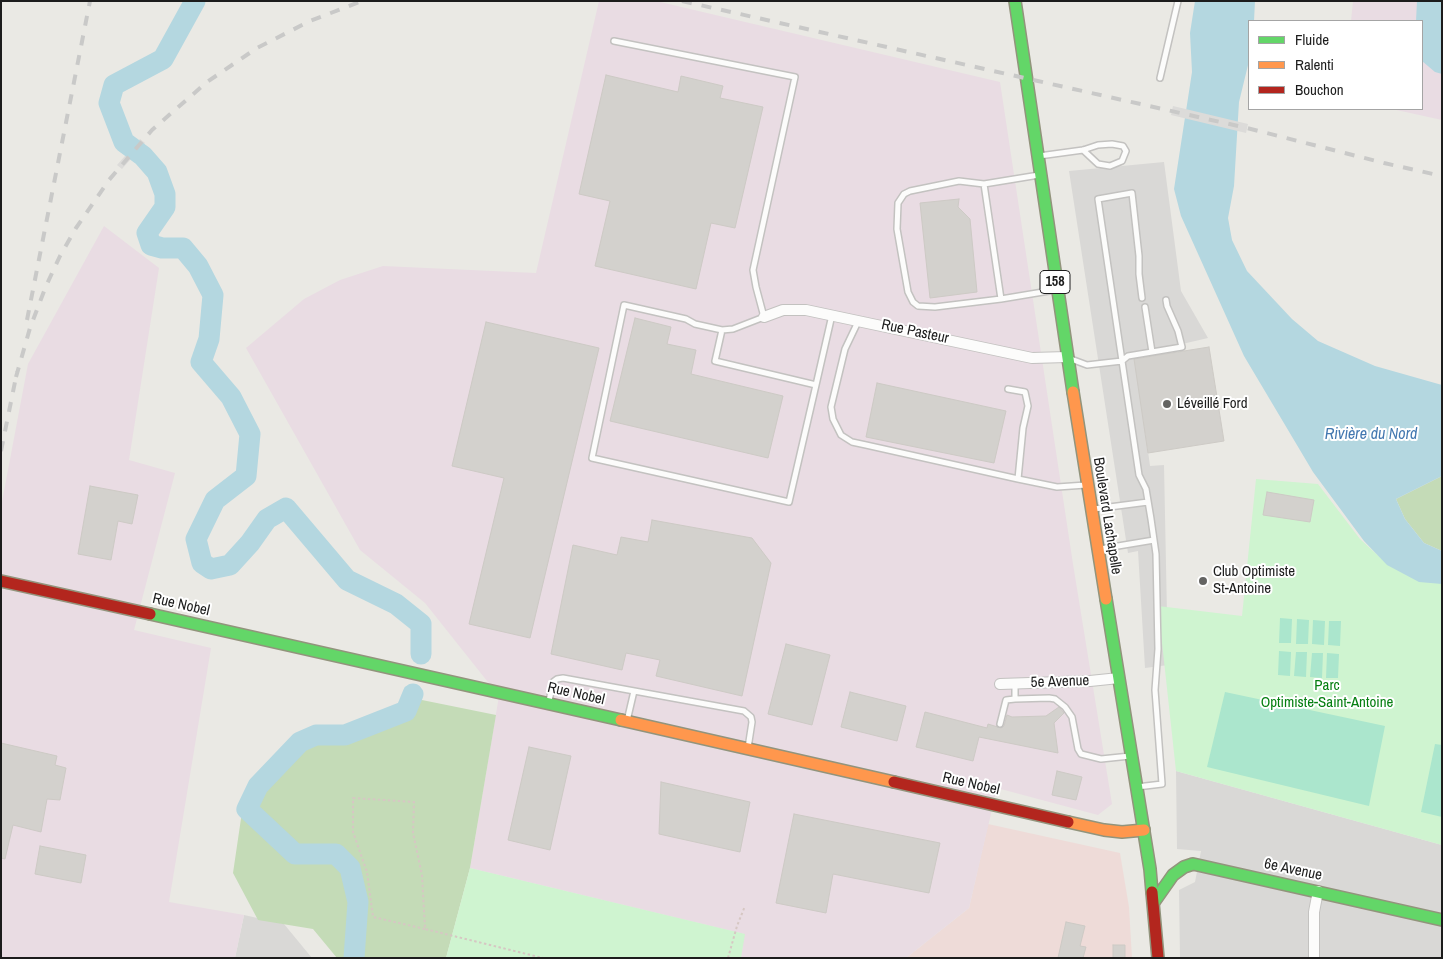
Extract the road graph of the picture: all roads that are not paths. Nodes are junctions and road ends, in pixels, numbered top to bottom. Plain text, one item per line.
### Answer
1 (1015, 1) edge
2 (1178, 1) edge
3 (614, 41) dead end
4 (1160, 78) dead end
5 (1083, 150) junction
6 (1036, 156) junction
7 (1039, 175) junction
8 (984, 184) junction
9 (1056, 290) junction
10 (1142, 298) dead end
11 (1001, 299) junction
12 (1166, 300) dead end
13 (1145, 307) dead end
14 (832, 315) junction
15 (764, 317) junction
16 (857, 320) junction
17 (722, 330) junction
18 (1152, 352) junction
19 (1067, 357) junction
20 (1122, 361) junction
21 (816, 385) junction
22 (1008, 389) dead end
23 (1018, 479) junction
24 (1087, 485) junction
25 (1148, 502) junction
26 (1091, 509) junction
27 (1154, 540) junction
28 (1098, 550) junction
29 (1, 580) edge
30 (1119, 678) junction
31 (1000, 684) dead end
32 (1015, 684) junction
33 (634, 690) junction
34 (1015, 699) junction
35 (549, 703) junction
36 (627, 721) junction
37 (1000, 724) dead end
38 (748, 749) junction
39 (1132, 756) junction
40 (1137, 787) junction
41 (1144, 830) junction
42 (1318, 891) junction
43 (1154, 902) junction
44 (1442, 920) edge
45 (1158, 958) edge
46 (1314, 958) edge

1 - 6 street, Boulevard Lachapelle / 158
2 - 4 lane
3 - 15 lane
5 - 5 lane
5 - 6 lane
6 - 7 street, Boulevard Lachapelle / 158
7 - 8 lane
7 - 9 street, Boulevard Lachapelle / 158
8 - 11 lane
8 - 11 lane
9 - 11 lane
9 - 19 street, Boulevard Lachapelle / 158
10 - 20 lane
12 - 18 lane
13 - 18 lane
14 - 15 street, Rue Pasteur
14 - 16 street, Rue Pasteur
14 - 21 lane
15 - 17 lane
16 - 19 street, Rue Pasteur
16 - 23 lane
17 - 21 lane
17 - 21 lane
18 - 20 lane
19 - 20 lane
19 - 24 street, Boulevard Lachapelle / 158
20 - 25 lane
22 - 23 lane
23 - 24 lane
24 - 26 street, Boulevard Lachapelle / 158
25 - 26 lane
25 - 27 lane
26 - 28 street, Boulevard Lachapelle / 158
27 - 28 lane
27 - 40 lane
28 - 30 street, Boulevard Lachapelle / 158
29 - 35 street, Rue Nobel
30 - 32 street, 5e Avenue
30 - 39 street, Boulevard Lachapelle / 158
31 - 32 street, 5e Avenue
32 - 34 lane
33 - 35 lane
33 - 36 lane
33 - 38 lane
34 - 37 lane
34 - 39 lane
35 - 36 street, Rue Nobel
36 - 38 street, Rue Nobel
38 - 41 street, Rue Nobel
39 - 40 street, Boulevard Lachapelle / 158
40 - 41 street, Boulevard Lachapelle / 158
41 - 43 street, Boulevard Lachapelle / 158
42 - 43 street, 6e Avenue
42 - 44 street, 6e Avenue
42 - 46 street
43 - 45 street, Boulevard Lachapelle / 158

